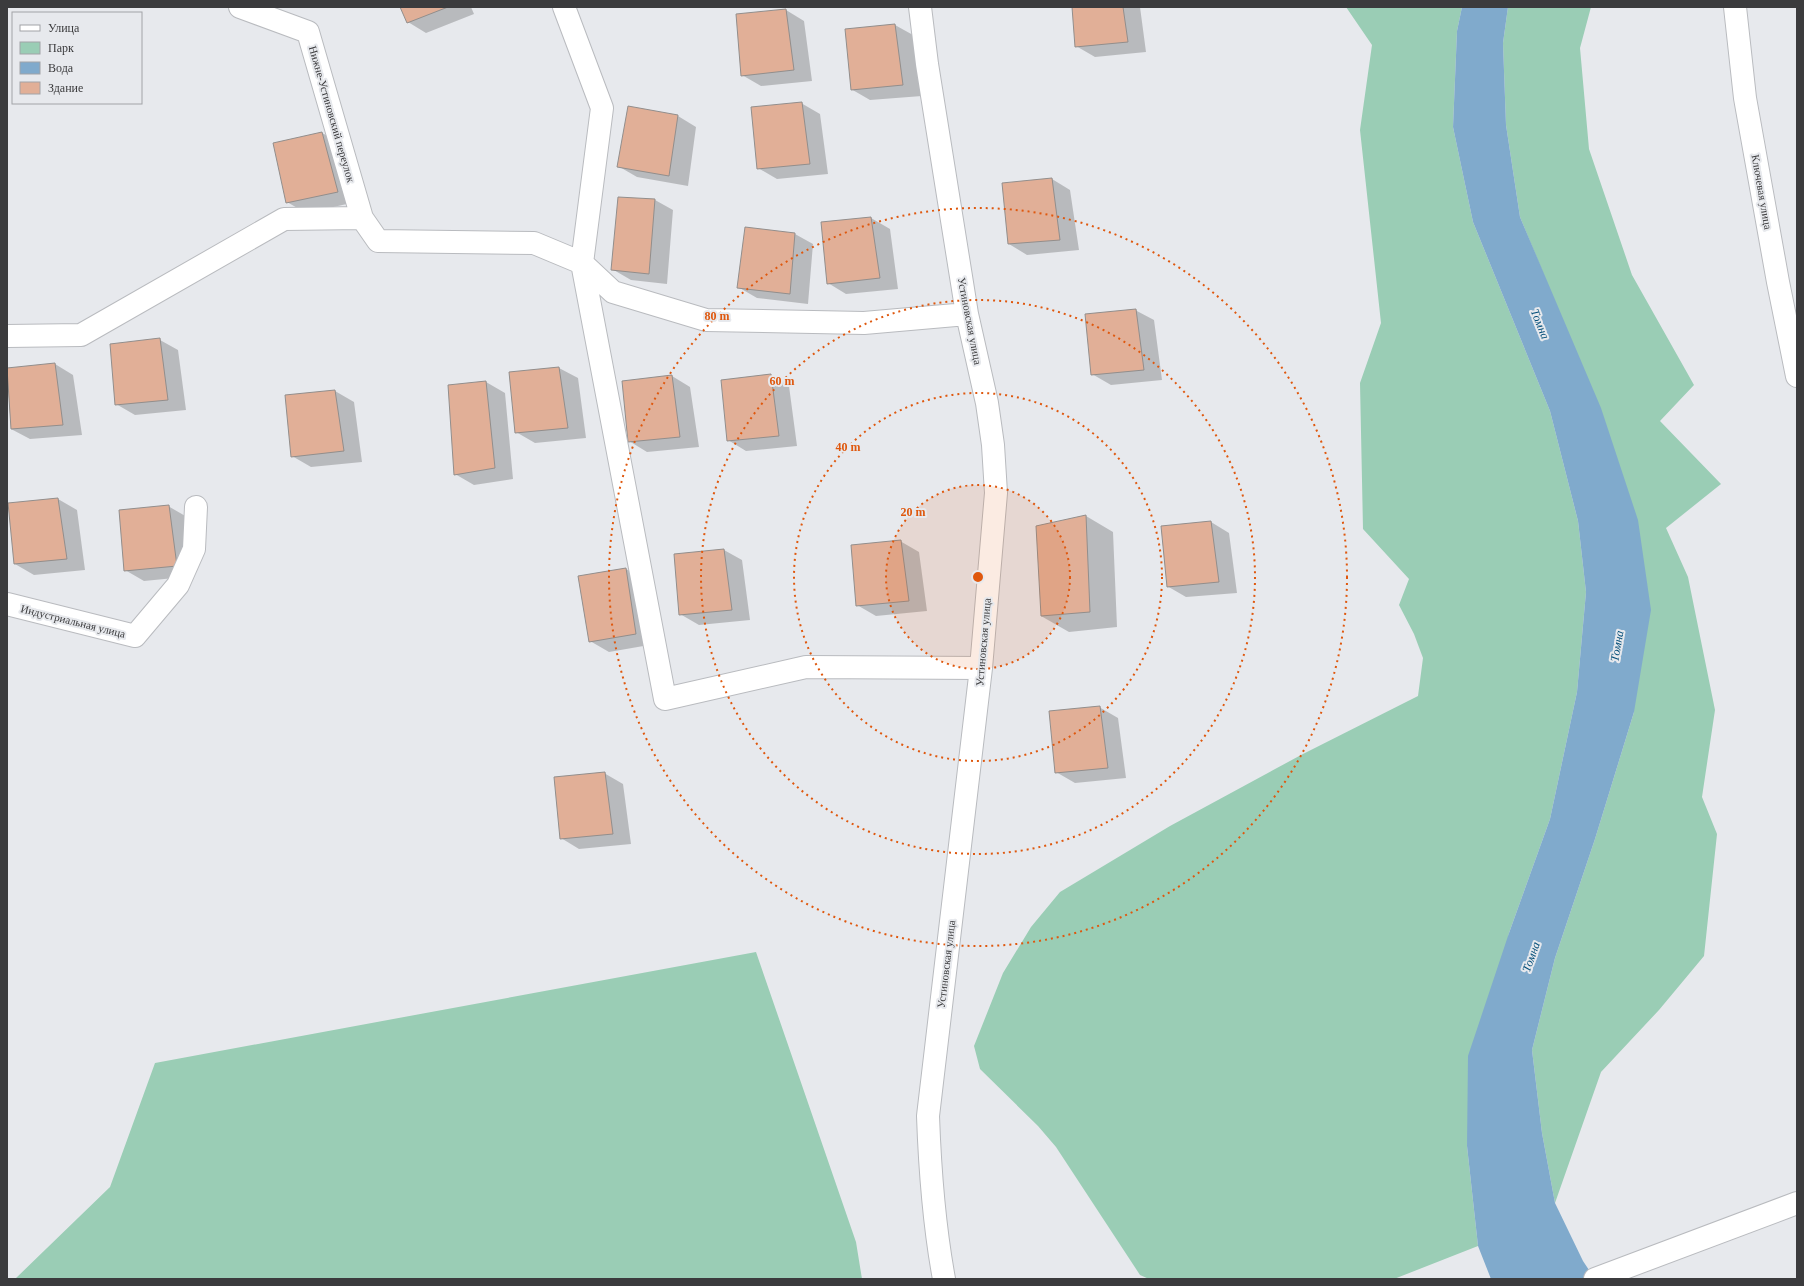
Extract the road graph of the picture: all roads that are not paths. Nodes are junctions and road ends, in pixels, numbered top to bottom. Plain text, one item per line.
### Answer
1 (240, 7) edge
2 (564, 7) edge
3 (920, 7) edge
4 (1735, 7) edge
5 (362, 218) junction
6 (582, 264) junction
7 (967, 314) junction
8 (7, 336) edge
9 (1797, 376) edge
10 (196, 507) dead end
11 (7, 604) edge
12 (981, 668) junction
13 (1797, 1203) edge
14 (944, 1279) edge
15 (1595, 1279) edge

1 - 5 street, Нижне-Устиновский переулок
2 - 6 street
3 - 7 street, Устиновская улица
4 - 9 street, Ключевая улица
5 - 6 street
5 - 8 street
6 - 7 street
6 - 12 street
7 - 12 street, Устиновская улица
10 - 11 street, Индустриальная улица
12 - 14 street, Устиновская улица
13 - 15 street

